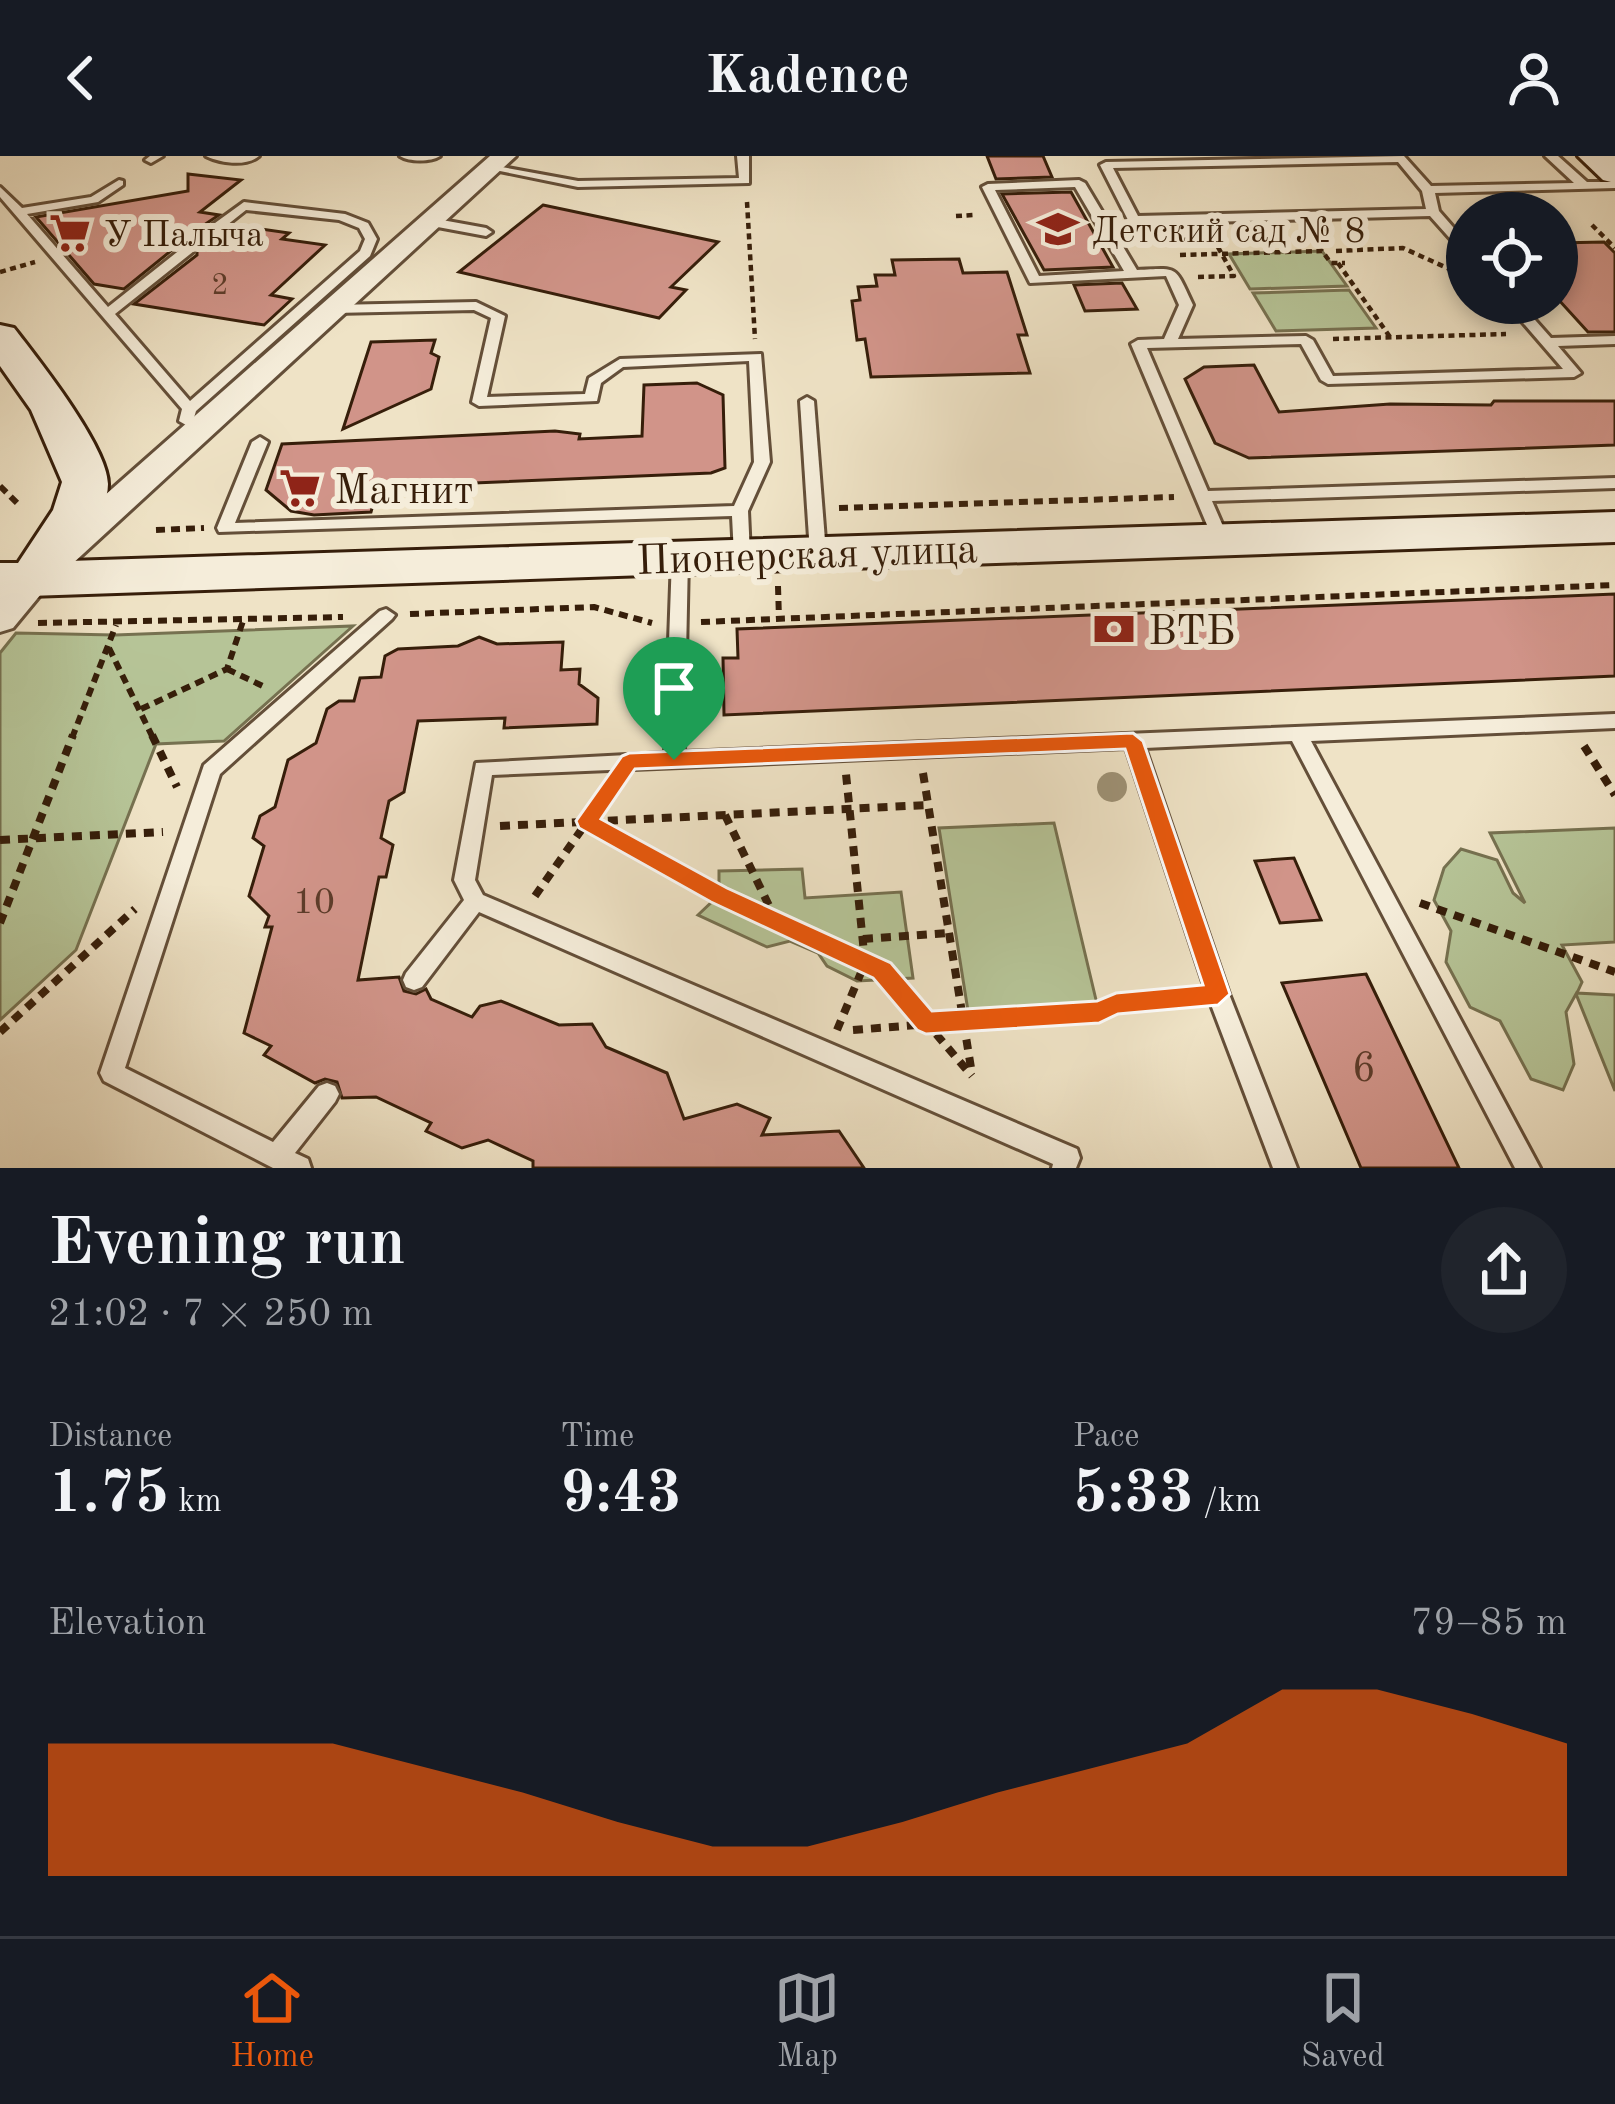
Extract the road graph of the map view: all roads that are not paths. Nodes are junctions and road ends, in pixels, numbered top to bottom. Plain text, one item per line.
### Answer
1 (212, 156) edge
2 (253, 156) edge
3 (406, 156) edge
4 (434, 156) edge
5 (743, 156) edge
6 (1551, 156) edge
7 (1399, 158) edge
8 (497, 162) edge
9 (1598, 172) edge
10 (119, 182) dead end
11 (1615, 184) edge
12 (0, 190) edge
13 (1428, 190) junction
14 (19, 212) junction
15 (1433, 212) junction
16 (431, 222) junction
17 (1446, 227) edge
18 (486, 232) dead end
19 (208, 234) dead end
20 (190, 248) dead end
21 (1133, 275) junction
22 (334, 309) junction
23 (107, 314) junction
24 (1531, 324) edge
25 (0, 337) edge
26 (1543, 338) junction
27 (1615, 340) edge
28 (1169, 343) junction
29 (807, 400) dead end
30 (189, 409) junction
31 (260, 442) dead end
32 (178, 448) junction
33 (1615, 483) edge
34 (136, 487) junction
35 (86, 488) junction
36 (1212, 518) junction
37 (1615, 527) edge
38 (816, 531) junction
39 (741, 533) junction
40 (680, 557) junction
41 (15, 600) edge
42 (386, 615) road end
43 (1615, 721) edge
44 (1298, 734) junction
45 (1133, 741) junction
46 (674, 760) junction
47 (475, 902) junction
48 (414, 980) dead end
49 (327, 1094) dead end
50 (288, 1162) edge
51 (1064, 1168) edge
52 (1285, 1168) edge
53 (1528, 1168) edge

1 - 2 lane
3 - 4 lane
5 - 8 lane
6 - 9 lane
7 - 13 lane
7 - 15 lane
8 - 16 street
9 - 11 lane
9 - 13 lane
10 - 14 lane
12 - 14 lane
13 - 15 lane
14 - 23 lane
15 - 17 lane
16 - 18 lane
16 - 22 street
19 - 30 lane
20 - 23 lane
21 - 21 lane
21 - 28 lane
22 - 32 street
22 - 39 lane
23 - 30 lane
24 - 26 lane
25 - 35 main road
26 - 27 lane
26 - 28 lane
28 - 36 lane
29 - 38 lane
30 - 32 lane
31 - 39 lane
32 - 34 street
33 - 36 lane
34 - 35 street
34 - 41 street
35 - 41 main road
36 - 37 main road, Пионерская улица
36 - 38 main road, Пионерская улица
38 - 39 main road, Пионерская улица
39 - 40 main road, Пионерская улица
40 - 41 main road, Пионерская улица
40 - 46 lane
42 - 50 lane
43 - 44 lane
44 - 45 lane
44 - 53 lane
45 - 46 lane
45 - 52 lane
46 - 47 lane
47 - 48 lane
47 - 51 lane
49 - 50 lane

